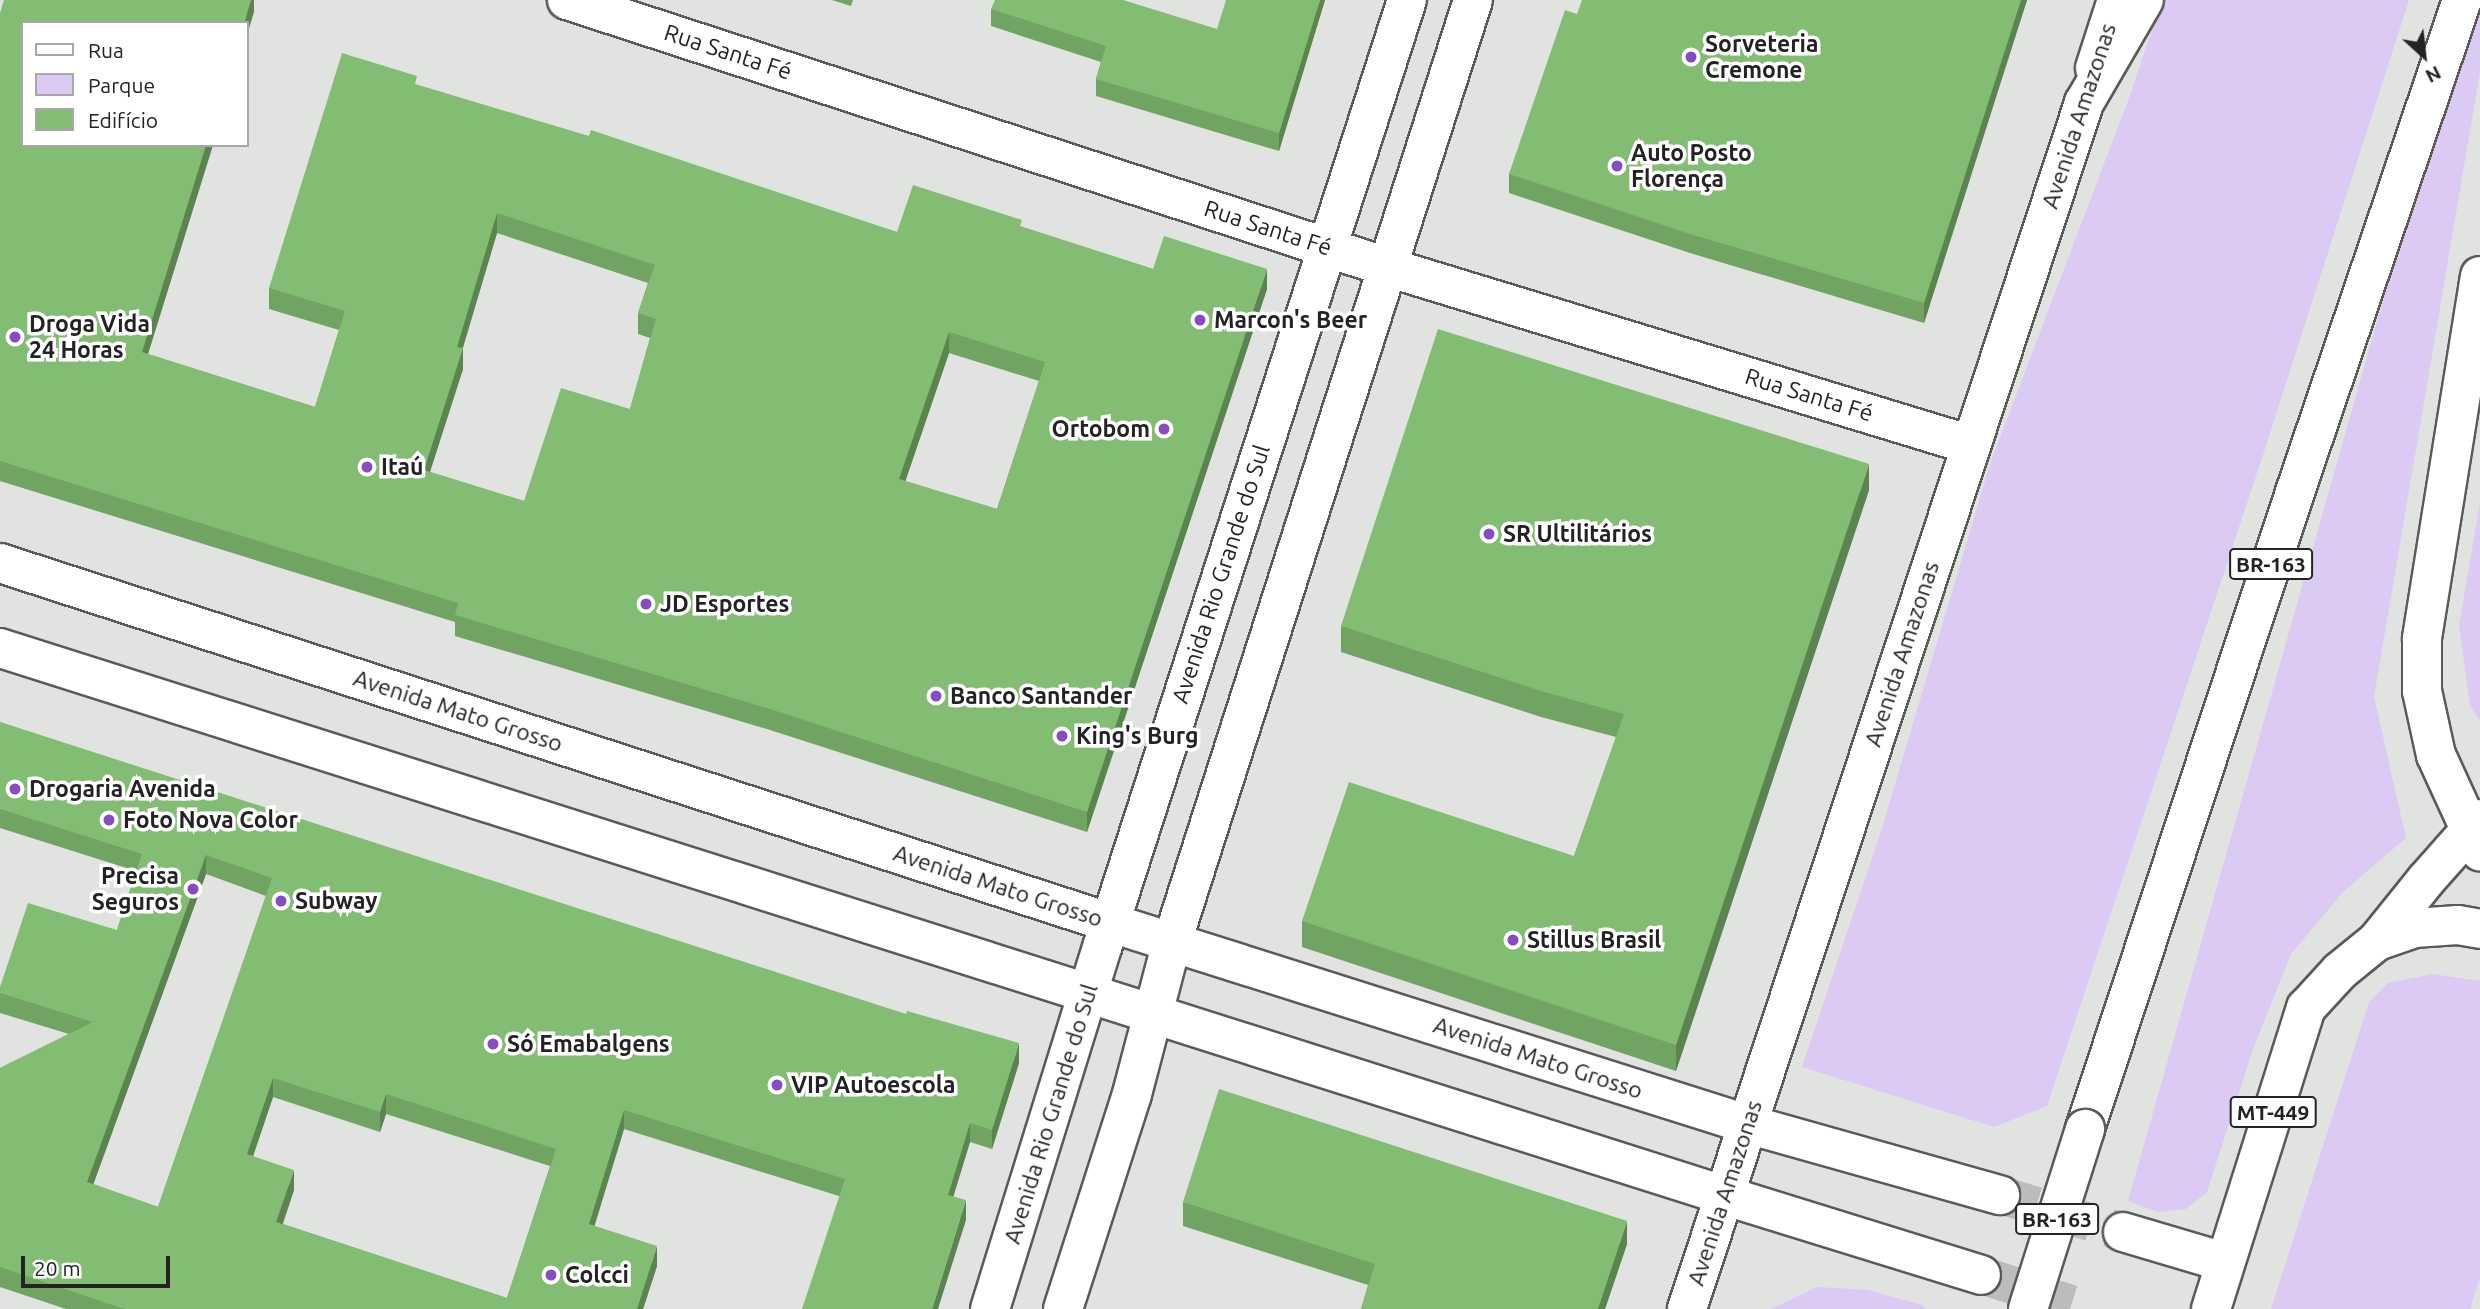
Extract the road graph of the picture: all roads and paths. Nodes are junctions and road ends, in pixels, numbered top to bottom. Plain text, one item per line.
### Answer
1 (567, 0) edge
2 (1407, 0) edge
3 (1473, 0) edge
4 (2117, 0) edge
5 (2144, 0) edge
6 (2462, 0) edge
7 (2084, 103) junction
8 (1325, 246) junction
9 (1387, 267) junction
10 (2480, 276) edge
11 (1971, 444) junction
12 (0, 563) edge
13 (0, 648) edge
14 (2476, 833) edge
15 (1111, 923) junction
16 (2480, 929) edge
17 (2377, 941) junction
18 (1172, 942) junction
19 (1088, 993) junction
20 (1153, 1014) junction
21 (1747, 1124) junction
22 (1723, 1195) junction
23 (2000, 1195) tunnel mouth
24 (2123, 1232) tunnel mouth
25 (2224, 1262) junction
26 (1981, 1275) tunnel mouth
27 (990, 1309) edge
28 (1063, 1309) edge
29 (1687, 1309) edge
30 (2028, 1309) edge
31 (2211, 1309) edge

1 - 8 main road, Rua Santa Fé
2 - 8 main road, Avenida Rio Grande do Sul
3 - 9 main road
4 - 7 main road, Avenida Amazonas
5 - 7 main road
6 - 30 main road, BR-163, bridge
7 - 11 main road, Avenida Amazonas
8 - 9 main road, Rua Santa Fé
8 - 15 main road, Avenida Rio Grande do Sul
9 - 11 main road, Rua Santa Fé
9 - 18 main road
10 - 14 main road
11 - 21 main road, Avenida Amazonas
12 - 15 main road, Avenida Mato Grosso
13 - 19 main road
14 - 17 main road
15 - 18 main road, Avenida Mato Grosso
15 - 19 main road, Avenida Rio Grande do Sul
16 - 17 main road, MT-449
17 - 25 main road, MT-449
18 - 20 main road
18 - 21 main road, Avenida Mato Grosso
19 - 20 main road
19 - 27 main road, Avenida Rio Grande do Sul
20 - 22 main road
20 - 28 main road
21 - 22 main road, Avenida Amazonas
21 - 23 main road, Avenida Mato Grosso
22 - 26 main road
22 - 29 main road, Avenida Amazonas
24 - 25 main road
25 - 31 main road, MT-449

